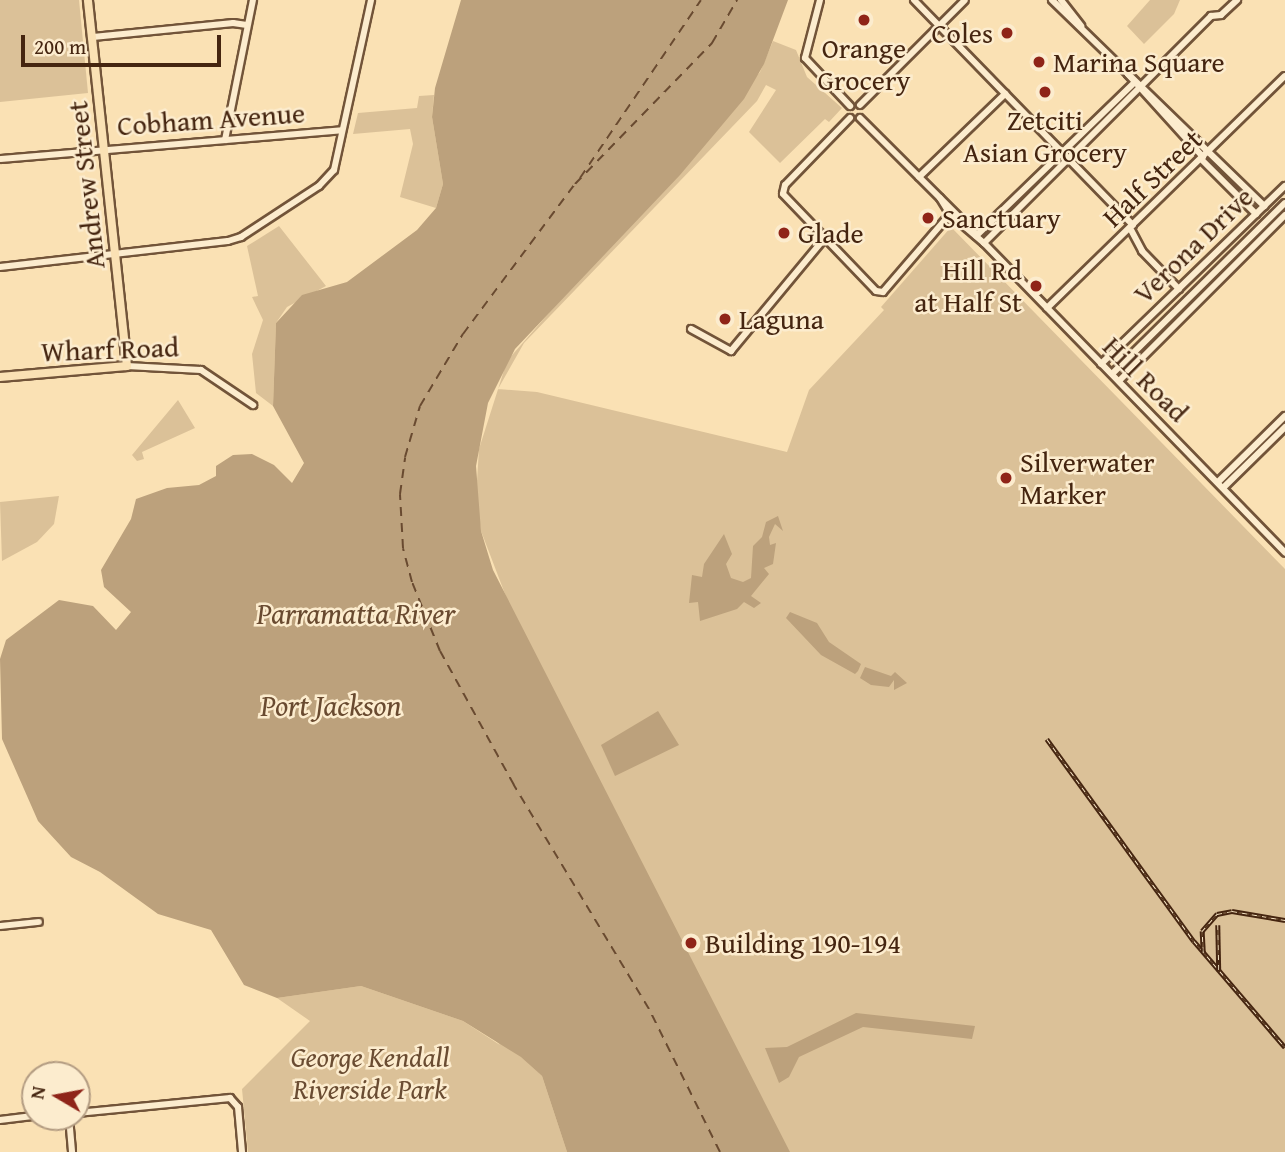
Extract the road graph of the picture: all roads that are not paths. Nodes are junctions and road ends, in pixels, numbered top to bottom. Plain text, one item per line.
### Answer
1 (88, 0) edge
2 (253, 0) edge
3 (371, 0) edge
4 (820, 0) edge
5 (914, 0) edge
6 (965, 0) edge
7 (1052, 0) edge
8 (1061, 0) edge
9 (1237, 0) edge
10 (247, 25) junction
11 (939, 26) junction
12 (1081, 26) junction
13 (93, 37) junction
14 (1285, 76) edge
15 (1135, 82) junction
16 (1141, 88) junction
17 (1005, 94) junction
18 (860, 105) junction
19 (850, 106) junction
20 (850, 118) junction
21 (860, 118) junction
22 (342, 130) junction
23 (225, 140) junction
24 (104, 149) junction
25 (1063, 152) junction
26 (1204, 155) junction
27 (0, 159) edge
28 (1069, 159) junction
29 (919, 177) junction
30 (1285, 186) edge
31 (940, 198) junction
32 (1285, 203) edge
33 (1264, 206) junction
34 (950, 214) junction
35 (1256, 214) junction
36 (1285, 215) edge
37 (1269, 219) junction
38 (1275, 225) junction
39 (1132, 227) junction
40 (976, 236) junction
41 (824, 239) junction
42 (984, 243) junction
43 (116, 256) junction
44 (0, 267) edge
45 (1179, 289) junction
46 (1188, 298) junction
47 (1195, 305) junction
48 (1047, 309) junction
49 (691, 329) dead end
50 (1101, 364) junction
51 (127, 366) junction
52 (1112, 374) junction
53 (0, 377) edge
54 (1119, 381) junction
55 (253, 405) dead end
56 (1285, 416) edge
57 (1285, 427) edge
58 (1221, 485) junction
59 (1285, 553) edge
60 (39, 922) dead end
61 (0, 926) edge
62 (91, 1111) edge
63 (21, 1117) edge
64 (0, 1119) edge
65 (70, 1131) edge
66 (72, 1152) edge
67 (242, 1152) edge

1 - 13 main road, Andrew Street
2 - 10 street
3 - 22 street
4 - 19 street
5 - 11 street
6 - 11 street
7 - 12 street
8 - 12 street
9 - 16 street
10 - 13 street
10 - 23 street
11 - 17 street
11 - 18 street
12 - 15 street
13 - 24 main road, Andrew Street
14 - 26 street, Half Street
15 - 16 street
15 - 25 street
16 - 26 street
16 - 28 street
17 - 25 street
17 - 29 street
18 - 19 street
18 - 21 street
19 - 20 street
20 - 21 street
20 - 41 street
21 - 29 street, Hill Road
22 - 23 street, Cobham Avenue
22 - 43 street
23 - 24 street, Cobham Avenue
24 - 27 street, Cobham Avenue
24 - 43 main road, Andrew Street
25 - 28 street
25 - 40 street
26 - 33 street
26 - 35 street
26 - 39 street, Half Street
28 - 39 street
28 - 42 street
29 - 31 street, Hill Road
30 - 33 street, Verona Drive
31 - 34 street, Hill Road
31 - 40 street, Hill Road
32 - 37 street, Verona Drive
33 - 35 street, Verona Drive
34 - 40 street, Hill Road
34 - 41 street
35 - 45 street, Verona Drive
36 - 38 street, Verona Drive
37 - 38 street
37 - 46 street, Verona Drive
38 - 47 street, Verona Drive
39 - 45 street
39 - 48 street, Half Street
40 - 42 street, Hill Road
41 - 49 street
42 - 48 street, Hill Road
43 - 44 street
43 - 51 main road, Andrew Street
45 - 50 street, Verona Drive
46 - 47 street
46 - 52 street, Verona Drive
47 - 54 street, Verona Drive
48 - 50 street, Hill Road
50 - 52 street, Hill Road
51 - 53 main road, Wharf Road
51 - 55 street, Wharf Road
52 - 54 street, Hill Road
54 - 58 street, Hill Road
56 - 58 street
57 - 58 street
58 - 59 street, Hill Road
60 - 61 street
62 - 67 street
63 - 64 street
65 - 66 street

